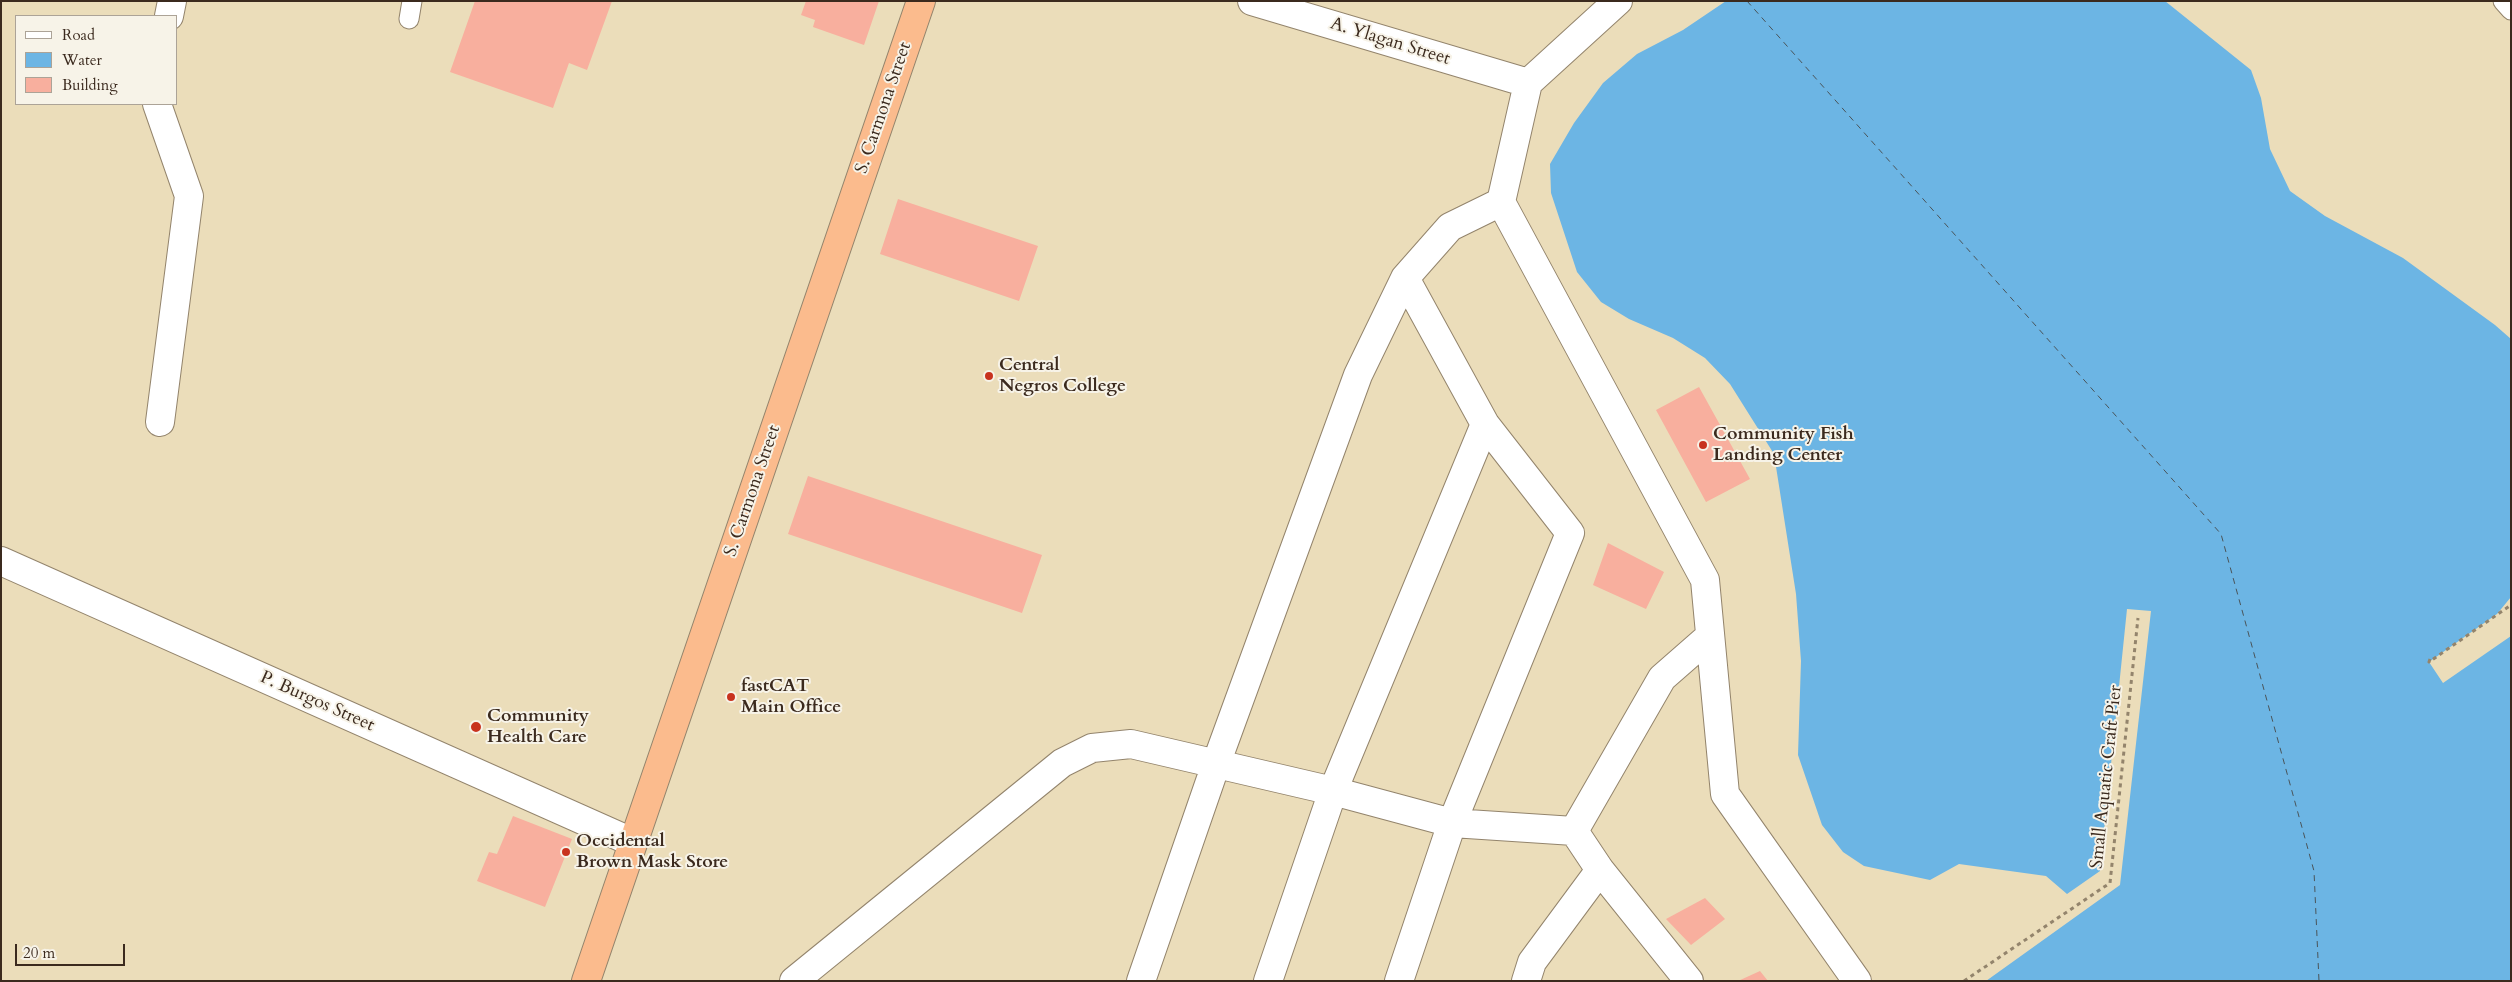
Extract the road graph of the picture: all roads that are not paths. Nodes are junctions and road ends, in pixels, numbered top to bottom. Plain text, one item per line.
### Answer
1 (172, 1) edge
2 (921, 1) edge
3 (1252, 1) edge
4 (1618, 1) edge
5 (2503, 1) edge
6 (2511, 10) edge
7 (169, 15) edge
8 (1528, 83) junction
9 (158, 105) edge
10 (1500, 202) junction
11 (1405, 278) junction
12 (160, 422) dead end
13 (1484, 424) junction
14 (1, 561) edge
15 (1710, 636) junction
16 (1216, 764) junction
17 (1333, 791) junction
18 (1452, 823) junction
19 (1574, 830) junction
20 (632, 842) junction
21 (1600, 870) junction
22 (586, 981) edge
23 (794, 981) edge
24 (1141, 981) edge
25 (1268, 981) edge
26 (1399, 981) edge
27 (1526, 981) edge
28 (1689, 981) edge
29 (1857, 981) edge

1 - 7 street
2 - 20 highway, S. Carmona Street
3 - 8 street, A. Ylagan Street
4 - 8 street
5 - 6 lane
8 - 10 street
9 - 12 street
10 - 11 street
10 - 15 street
11 - 13 street
11 - 16 street
13 - 17 street
13 - 18 street
14 - 20 street, P. Burgos Street
15 - 19 street
15 - 29 street
16 - 17 street
16 - 23 street
16 - 24 street
17 - 18 street
17 - 25 street
18 - 19 street
18 - 26 street
19 - 21 street
20 - 22 highway, S. Carmona Street
21 - 27 street
21 - 28 street

